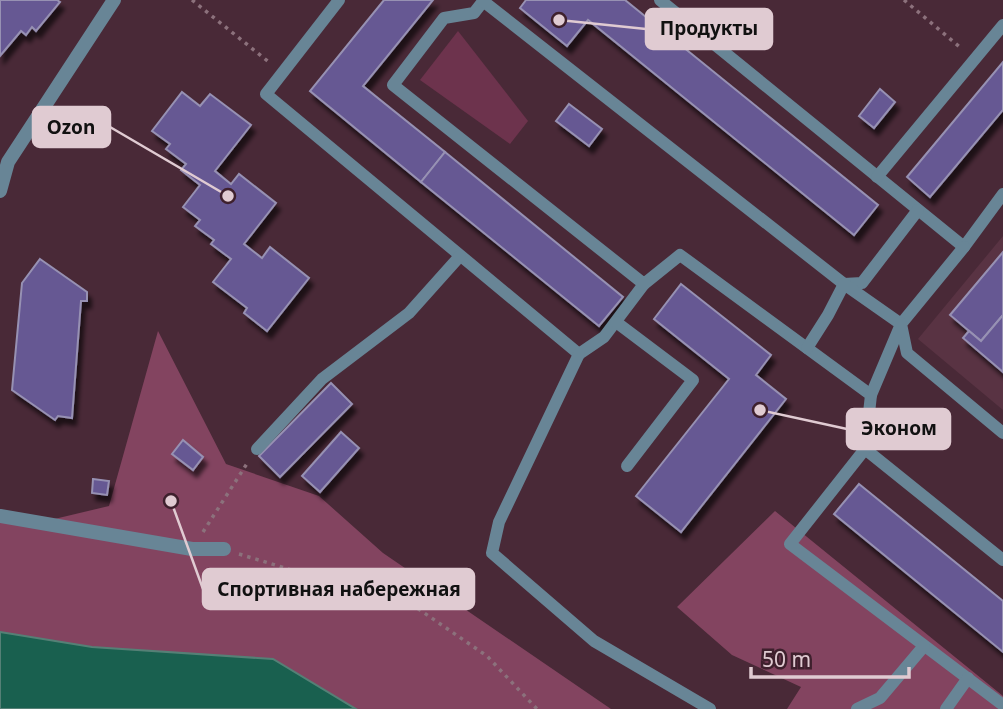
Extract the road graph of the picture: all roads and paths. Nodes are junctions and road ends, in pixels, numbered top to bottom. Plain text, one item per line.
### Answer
1 (114, 0) edge
2 (192, 0) edge
3 (339, 0) edge
4 (484, 0) edge
5 (660, 0) edge
6 (904, 0) edge
7 (1003, 25) edge
8 (974, 60) junction
9 (283, 73) junction
10 (4, 160) edge
11 (877, 177) junction
12 (0, 191) edge
13 (1003, 194) edge
14 (918, 211) junction
15 (964, 247) junction
16 (460, 256) junction
17 (644, 284) junction
18 (844, 284) junction
19 (616, 322) junction
20 (901, 324) junction
21 (807, 348) junction
22 (579, 354) junction
23 (871, 395) junction
24 (1003, 432) edge
25 (257, 449) joint
26 (865, 449) junction
27 (627, 466) dead end
28 (0, 516) edge
29 (192, 549) junction
30 (224, 549) joint
31 (1003, 561) edge
32 (924, 646) junction
33 (968, 678) junction
34 (1003, 705) edge
35 (537, 709) edge
36 (710, 709) edge
37 (857, 709) edge
38 (946, 709) edge

1 - 10 street
2 - 9 path
3 - 9 lane
4 - 17 lane
4 - 18 lane
5 - 11 lane
6 - 8 path
7 - 8 lane
8 - 11 lane
9 - 16 lane
10 - 12 street
11 - 14 lane
13 - 15 lane
14 - 15 lane
14 - 18 lane
15 - 20 lane
16 - 22 lane
16 - 25 lane
17 - 19 lane
17 - 21 lane
18 - 20 lane
18 - 21 lane
19 - 22 lane
19 - 27 lane
20 - 23 lane
20 - 24 lane
21 - 23 lane
22 - 36 lane
23 - 26 lane
25 - 29 path
26 - 31 lane
26 - 32 lane
28 - 29 street
29 - 30 street
30 - 35 path
32 - 33 lane
32 - 37 lane
33 - 34 lane
33 - 38 lane

